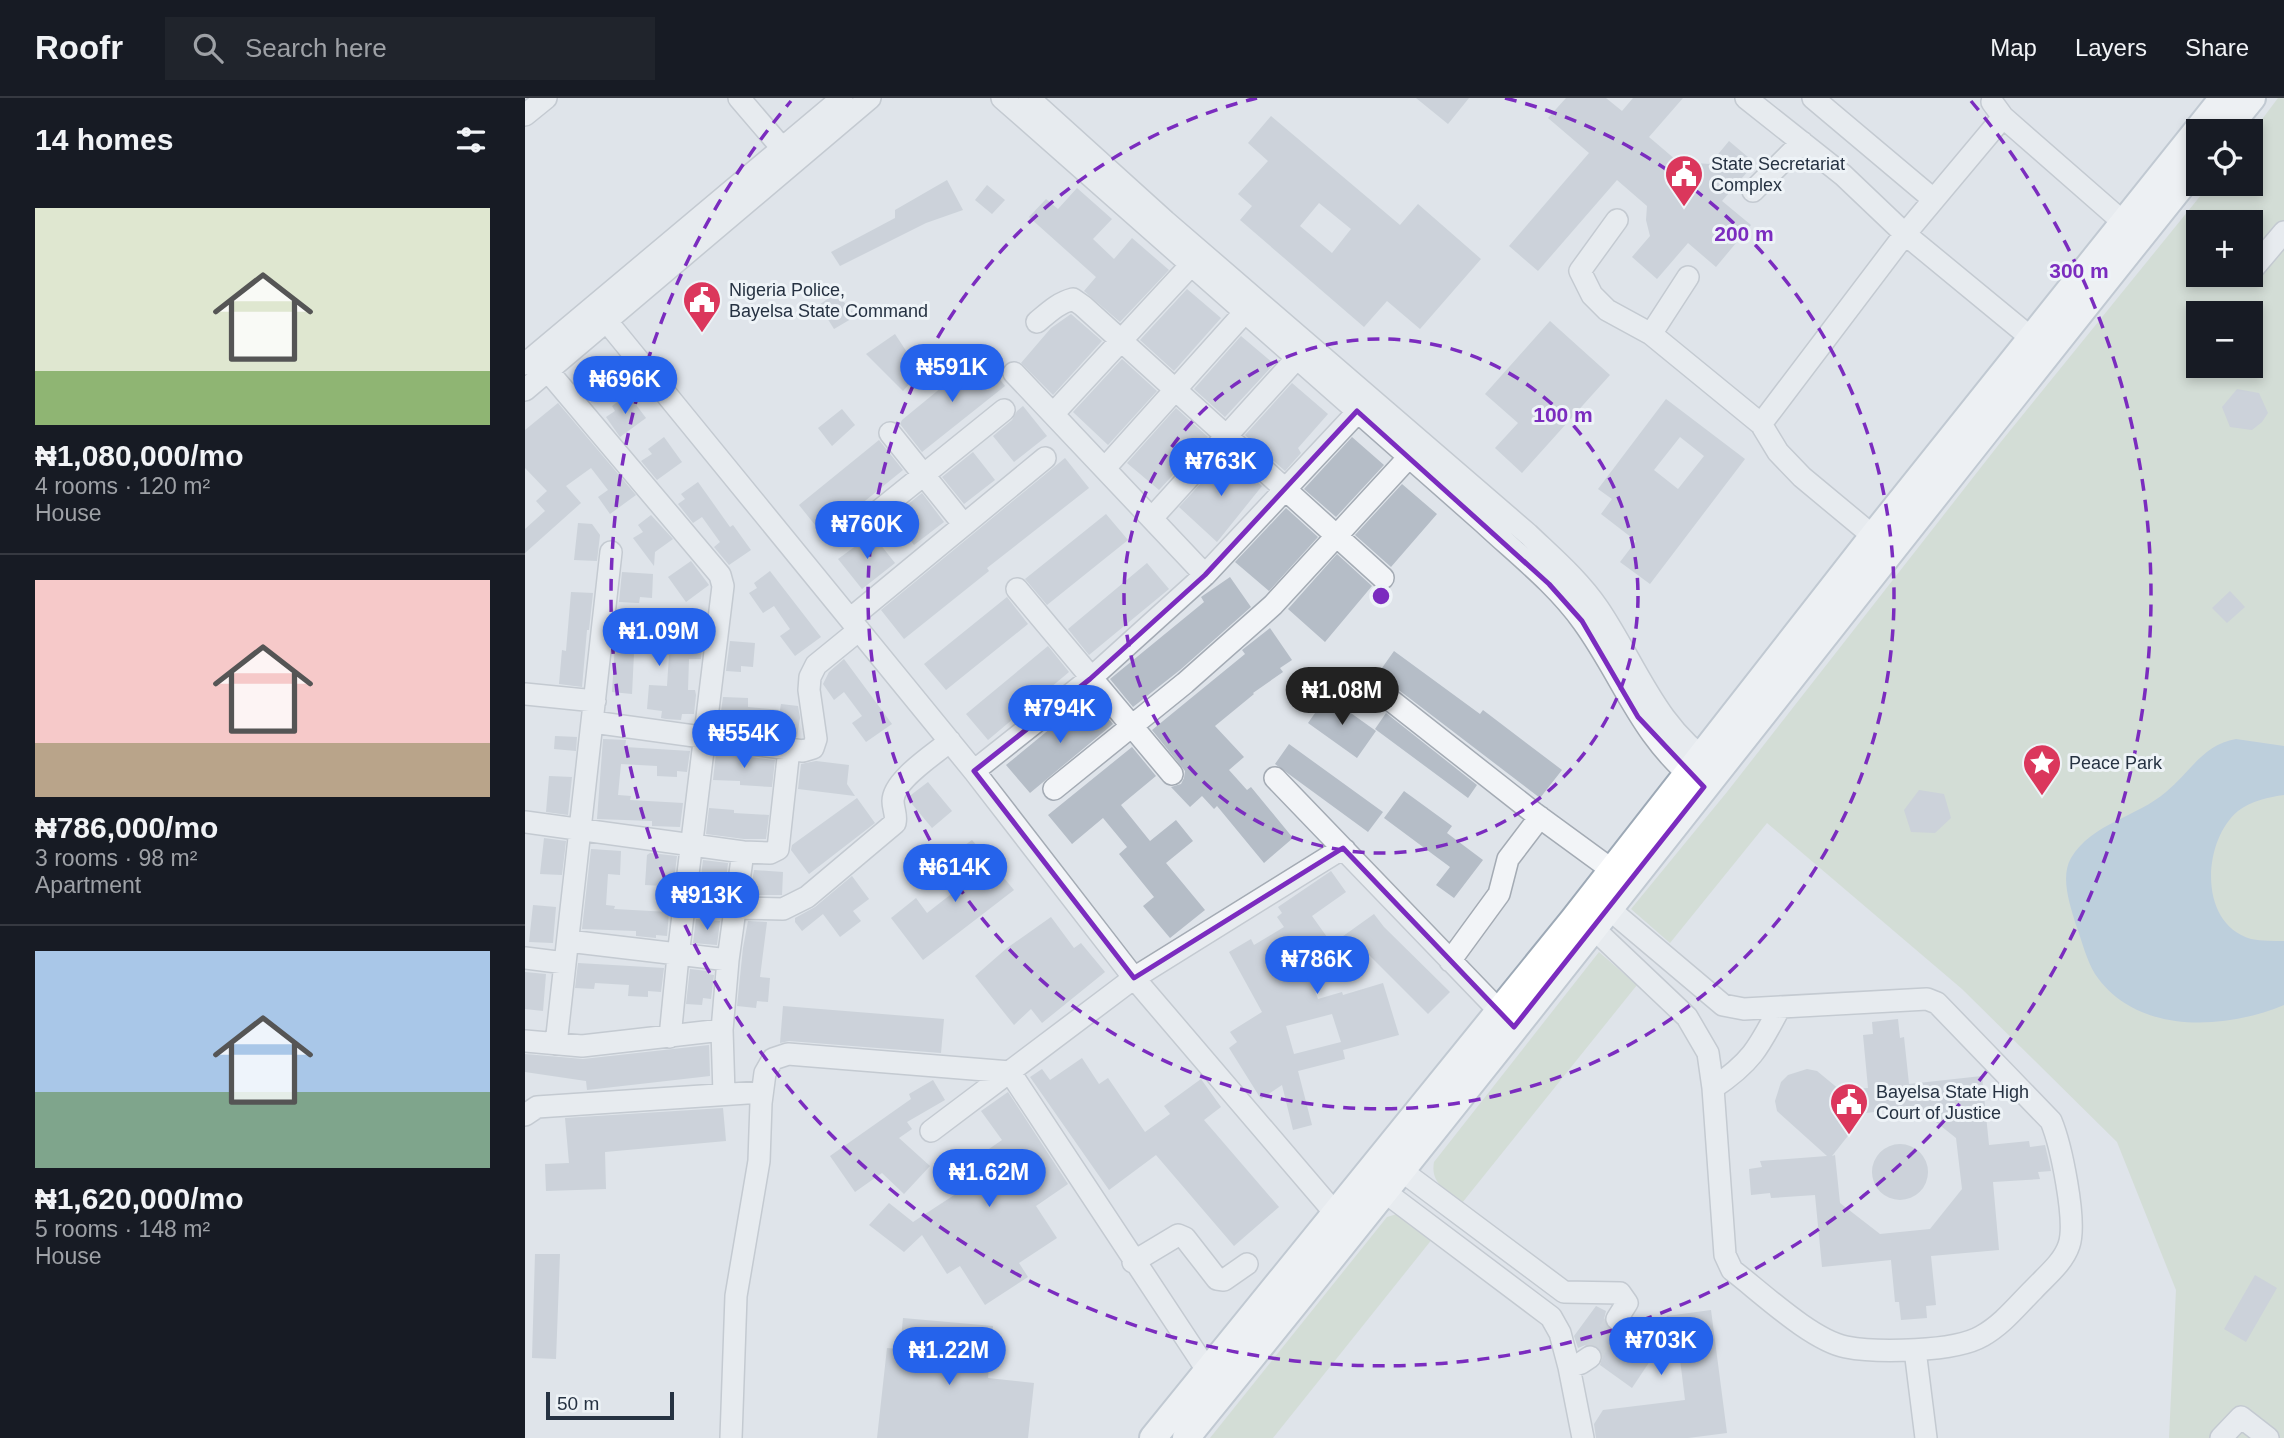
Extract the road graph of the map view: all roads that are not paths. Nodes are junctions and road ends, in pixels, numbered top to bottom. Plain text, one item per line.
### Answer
1 (546, 98) edge
2 (739, 98) edge
3 (842, 98) edge
4 (870, 98) edge
5 (1002, 98) edge
6 (1029, 98) edge
7 (1746, 98) edge
8 (1812, 98) edge
9 (2223, 98) edge
10 (2252, 98) edge
11 (1996, 104) edge
12 (525, 115) edge
13 (2235, 119) edge
14 (1802, 142) junction
15 (782, 148) junction
16 (2186, 180) edge
17 (1753, 191) dead end
18 (1933, 199) junction
19 (1617, 220) dead end
20 (2123, 222) junction
21 (2284, 232) edge
22 (1905, 234) junction
23 (2263, 257) edge
24 (1191, 265) junction
25 (1688, 277) dead end
26 (1245, 312) junction
27 (601, 314) junction
28 (1037, 322) dead end
29 (1651, 334) junction
30 (2030, 337) junction
31 (1121, 341) junction
32 (1297, 358) junction
33 (525, 364) edge
34 (547, 370) junction
35 (1014, 373) dead end
36 (525, 390) edge
37 (1175, 391) junction
38 (1364, 405) junction
39 (1004, 410) dead end
40 (1053, 414) junction
41 (1761, 424) junction
42 (890, 433) dead end
43 (1227, 435) junction
44 (1409, 457) junction
45 (1045, 458) dead end
46 (1105, 468) junction
47 (925, 476) junction
48 (1285, 489) junction
49 (1152, 518) junction
50 (964, 525) junction
51 (849, 535) dead end
52 (1337, 536) junction
53 (1873, 536) junction
54 (611, 552) dead end
55 (1205, 575) junction
56 (1383, 578) dead end
57 (1017, 589) dead end
58 (855, 625) junction
59 (1090, 679) junction
60 (1379, 691) dead end
61 (525, 694) edge
62 (594, 712) junction
63 (1131, 726) junction
64 (705, 738) junction
65 (950, 741) junction
66 (789, 749) junction
67 (974, 771) junction
68 (1703, 771) junction
69 (1172, 774) dead end
70 (1275, 778) dead end
71 (1054, 789) dead end
72 (1540, 817) junction
73 (525, 822) edge
74 (580, 829) junction
75 (691, 845) junction
76 (1345, 850) junction
77 (743, 852) junction
78 (1612, 870) junction
79 (736, 908) junction
80 (1600, 918) junction
81 (568, 941) junction
82 (678, 956) junction
83 (525, 958) edge
84 (728, 960) junction
85 (1450, 961) junction
86 (565, 963) junction
87 (1134, 978) junction
88 (1780, 1007) junction
89 (1506, 1019) junction
90 (722, 1030) junction
91 (670, 1037) junction
92 (525, 1041) edge
93 (557, 1044) junction
94 (1010, 1072) junction
95 (1713, 1088) junction
96 (762, 1092) junction
97 (724, 1094) junction
98 (525, 1115) edge
99 (931, 1131) dead end
100 (1402, 1171) junction
101 (1385, 1192) junction
102 (1335, 1213) junction
103 (1133, 1262) junction
104 (1247, 1264) dead end
105 (1617, 1319) tunnel mouth
106 (1915, 1350) junction
107 (1590, 1357) tunnel mouth
108 (1569, 1367) junction
109 (1207, 1370) junction
110 (731, 1438) edge
111 (1153, 1438) edge
112 (1185, 1438) edge
113 (1583, 1438) edge
114 (1926, 1438) edge
115 (2221, 1438) edge
116 (2268, 1438) edge

1 - 12 street
2 - 15 street
3 - 15 street
4 - 27 street
5 - 24 street
6 - 38 street
7 - 14 street
8 - 18 street
9 - 20 main road
10 - 13 main road
11 - 18 street
11 - 20 street
14 - 17 street
14 - 22 street
15 - 27 street
16 - 68 main road
18 - 22 street
19 - 29 street
20 - 30 main road
21 - 23 street
22 - 30 street
22 - 41 street
24 - 26 street
24 - 31 street
25 - 29 street
26 - 32 street
26 - 37 street
27 - 33 street
27 - 34 street
27 - 58 street
28 - 31 street
29 - 41 street
30 - 53 main road
31 - 37 street
31 - 40 street
32 - 38 street
32 - 43 street
34 - 36 street
34 - 64 street
35 - 40 street
37 - 43 street
37 - 46 street
38 - 44 street
38 - 48 street
38 - 68 street
39 - 47 street
40 - 46 street
41 - 53 street
42 - 47 street
43 - 48 street
43 - 49 street
44 - 52 street
44 - 68 street
45 - 50 street
46 - 49 street
47 - 50 street
47 - 51 street
48 - 52 street
48 - 55 street
49 - 55 street
50 - 58 street
52 - 56 street
52 - 63 street
53 - 68 main road
54 - 62 street
55 - 59 street
57 - 59 street
58 - 65 street
58 - 66 street
59 - 63 street
59 - 67 street
60 - 72 street
61 - 62 street
62 - 64 street
62 - 74 street
63 - 69 street
63 - 71 street
64 - 66 street
64 - 75 street
65 - 67 street
65 - 79 street
66 - 77 street
67 - 87 street
68 - 78 main road
68 - 80 main road
70 - 76 street
72 - 78 street
72 - 85 street
73 - 74 street
74 - 75 street
74 - 81 street
75 - 77 street
75 - 82 street
76 - 85 street
76 - 87 street
77 - 79 street
78 - 89 main road
79 - 84 street
80 - 88 street
80 - 89 main road
80 - 95 street
81 - 82 street
81 - 86 street
82 - 84 street
82 - 91 street
83 - 86 street
84 - 90 street
85 - 89 street
86 - 93 street
87 - 94 street
87 - 102 street
88 - 95 street
88 - 106 street
89 - 100 main road
89 - 102 main road
90 - 91 street
90 - 97 street
91 - 93 street
92 - 93 street
94 - 96 street
94 - 99 street
94 - 103 street
95 - 106 street
96 - 97 street
96 - 110 street
97 - 98 street
100 - 101 main road
100 - 105 street
101 - 108 street
101 - 112 main road
102 - 109 main road
103 - 104 street
103 - 109 street
106 - 114 street
107 - 108 street
108 - 113 street
109 - 111 main road
115 - 116 street

